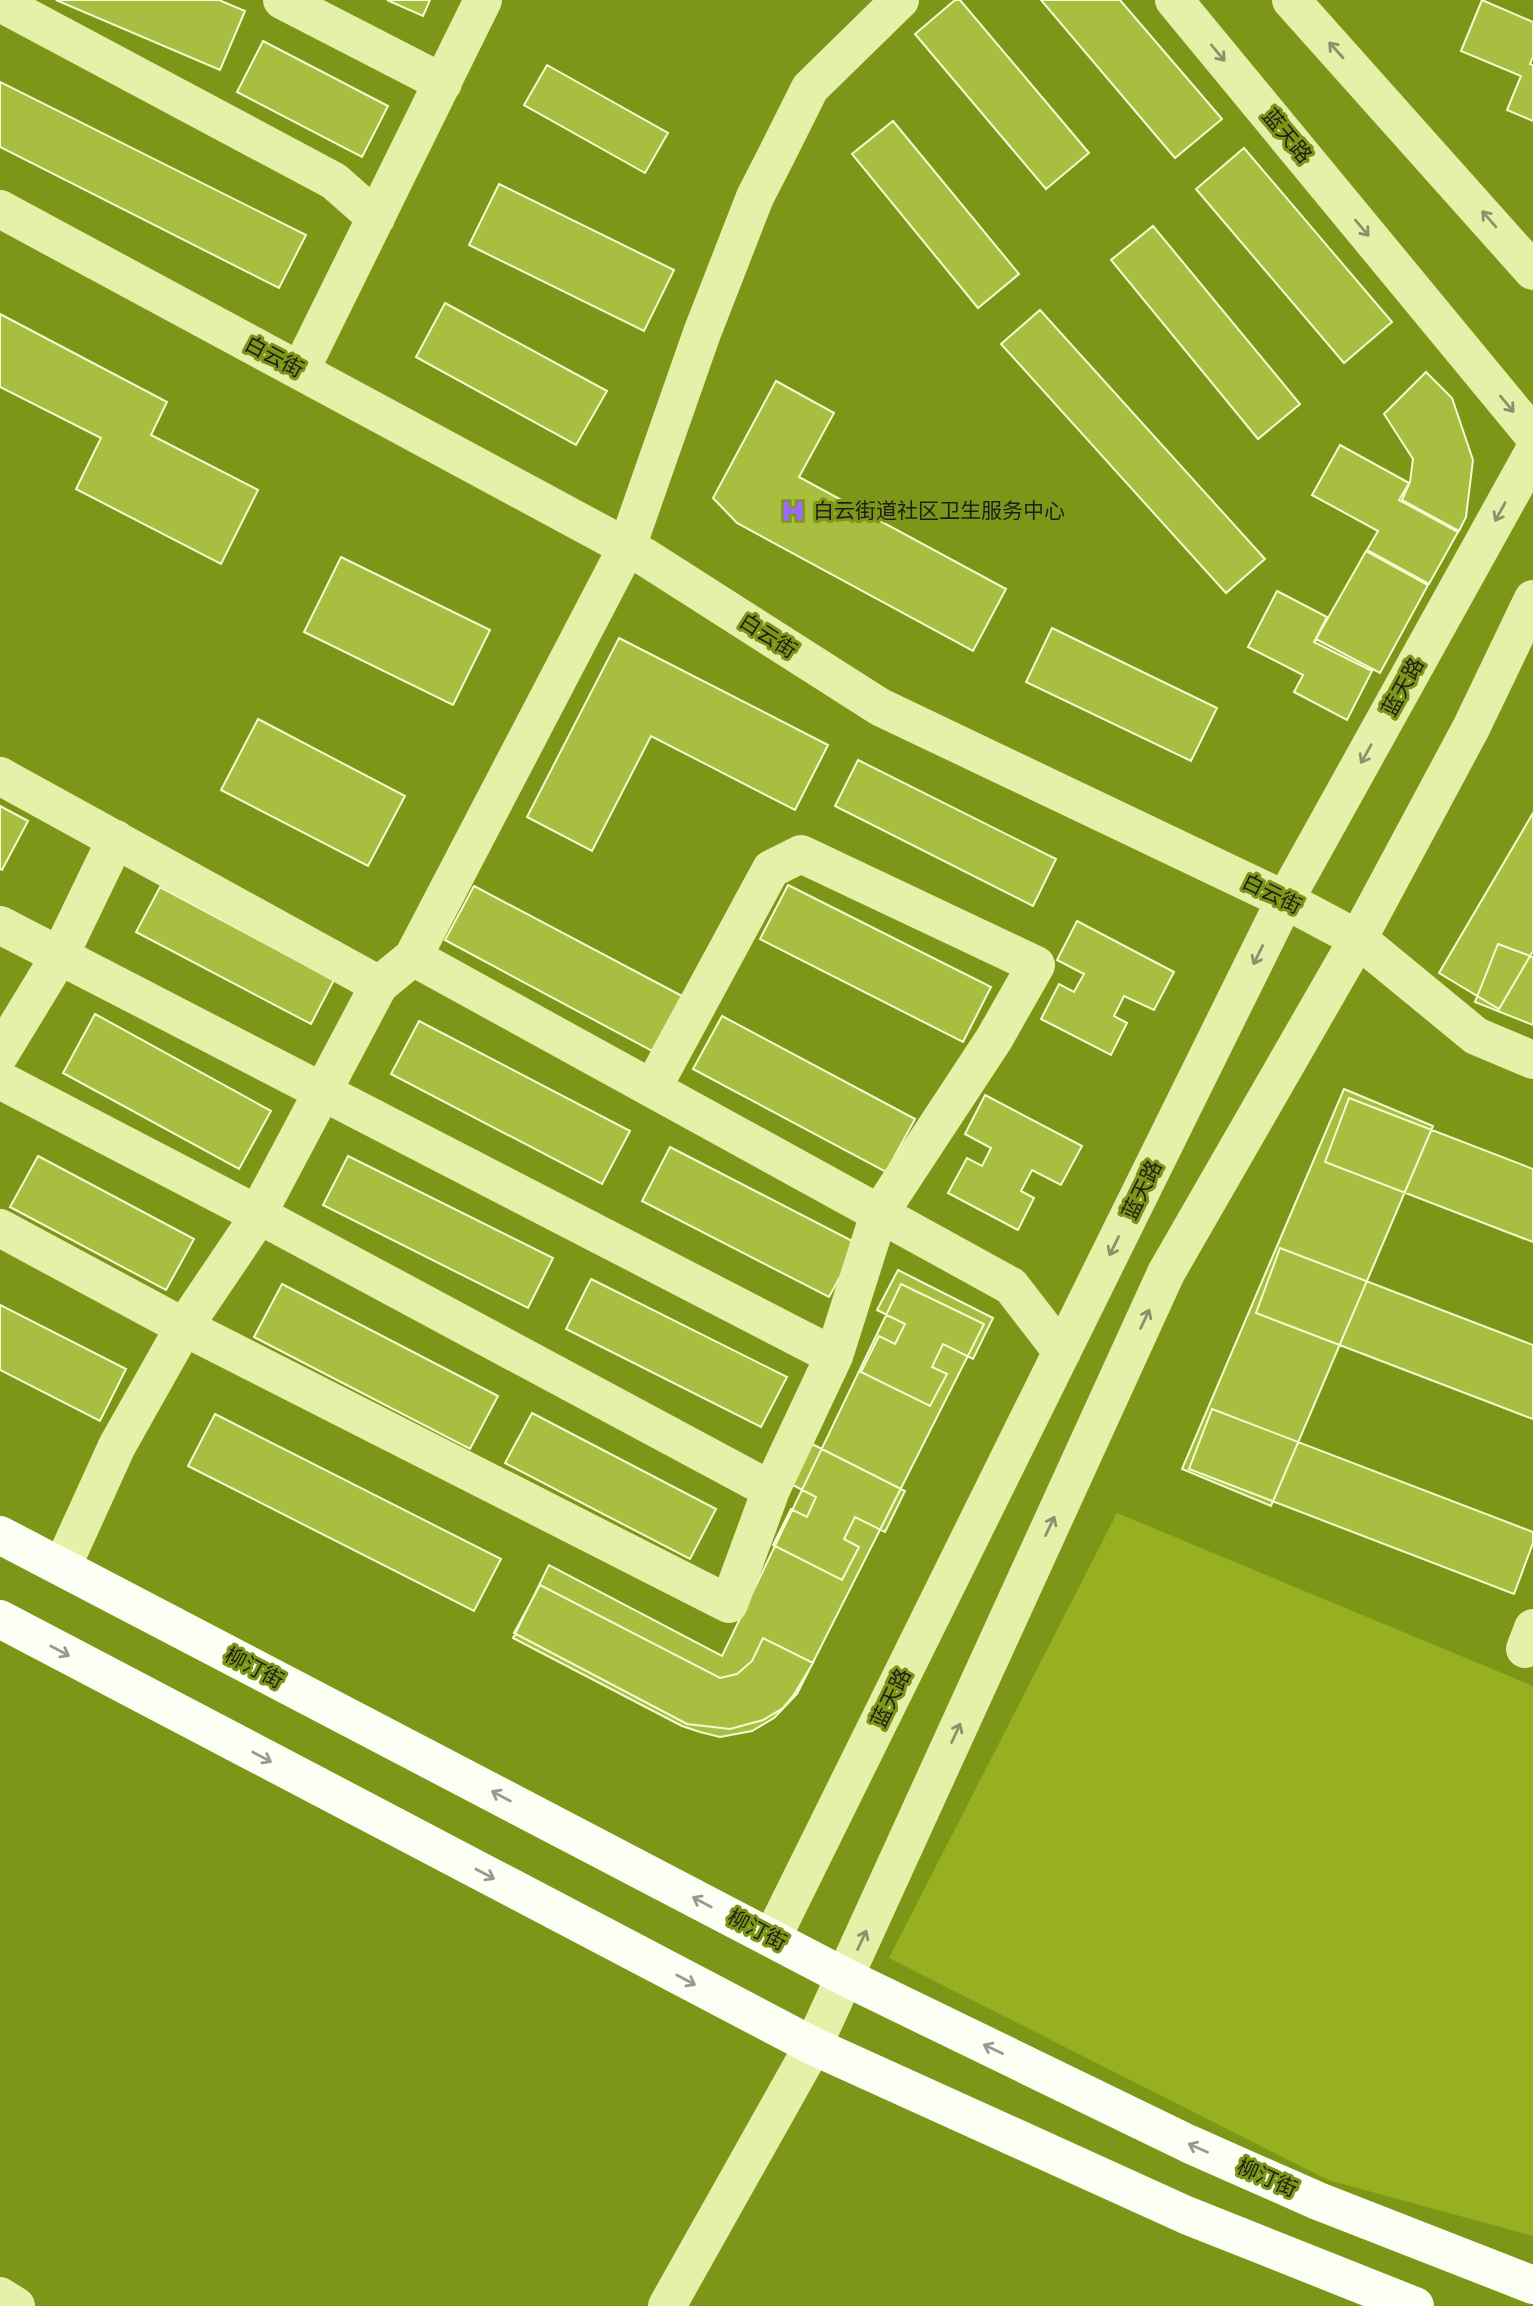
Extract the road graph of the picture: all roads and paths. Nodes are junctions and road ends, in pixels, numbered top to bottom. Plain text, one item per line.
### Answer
1 (10, 0) edge
2 (282, 0) edge
3 (483, 0) edge
4 (900, 0) edge
5 (1174, 0) edge
6 (1291, 0) edge
7 (443, 83) junction
8 (0, 209) edge
9 (376, 218) junction
10 (1533, 271) edge
11 (300, 371) junction
12 (1533, 435) edge
13 (1533, 453) edge
14 (627, 547) junction
15 (1533, 599) edge
16 (0, 776) edge
17 (116, 839) junction
18 (1285, 900) junction
19 (0, 925) edge
20 (1358, 939) junction
21 (59, 957) junction
22 (413, 957) junction
23 (379, 985) junction
24 (0, 1054) edge
25 (1533, 1060) edge
26 (0, 1080) edge
27 (653, 1087) junction
28 (322, 1089) junction
29 (257, 1214) junction
30 (878, 1214) junction
31 (0, 1228) edge
32 (184, 1327) junction
33 (1062, 1352) junction
34 (834, 1356) junction
35 (771, 1490) junction
36 (0, 1535) edge
37 (62, 1567) junction
38 (0, 1619) edge
39 (772, 1938) junction
40 (845, 1977) junction
41 (813, 2046) junction
42 (1318, 2201) junction
43 (1533, 2257) edge
44 (1311, 2265) junction
45 (1533, 2285) edge
46 (0, 2296) edge
47 (16, 2306) edge
48 (667, 2306) edge
49 (1389, 2306) edge
50 (1415, 2306) edge

1 - 9 street
2 - 7 street
3 - 7 street
4 - 14 street
5 -> 12 street, 蓝天路
10 -> 6 street
7 - 9 street
8 - 11 street, 白云街
9 - 11 street
11 - 14 street, 白云街
13 -> 18 street, 蓝天路
14 - 18 street, 白云街
14 - 22 street
15 - 20 street
16 - 17 street
17 - 21 street
17 - 23 street
18 - 20 street, 白云街
18 -> 33 street, 蓝天路
19 - 21 street
20 - 25 street, 白云街
40 -> 20 street
21 - 24 street
21 - 28 street
22 - 23 street
22 - 27 street
23 - 28 street
26 - 29 street
27 - 30 street
27 - 30 street
28 - 29 street
28 - 34 street
29 - 32 street
29 - 35 street
30 - 33 street
30 - 34 street
31 - 32 street
32 - 35 street
32 - 37 street
33 - 39 street, 蓝天路
34 - 35 street
36 - 37 main road, 柳汀街
39 -> 37 main road, 柳汀街
38 -> 41 main road
39 - 40 main road, 柳汀街
40 - 41 street
42 -> 40 main road, 柳汀街
41 - 44 main road
41 - 48 street
42 - 43 main road
42 - 45 main road, 柳汀街
44 - 49 main road
44 - 50 main road
46 - 47 street

